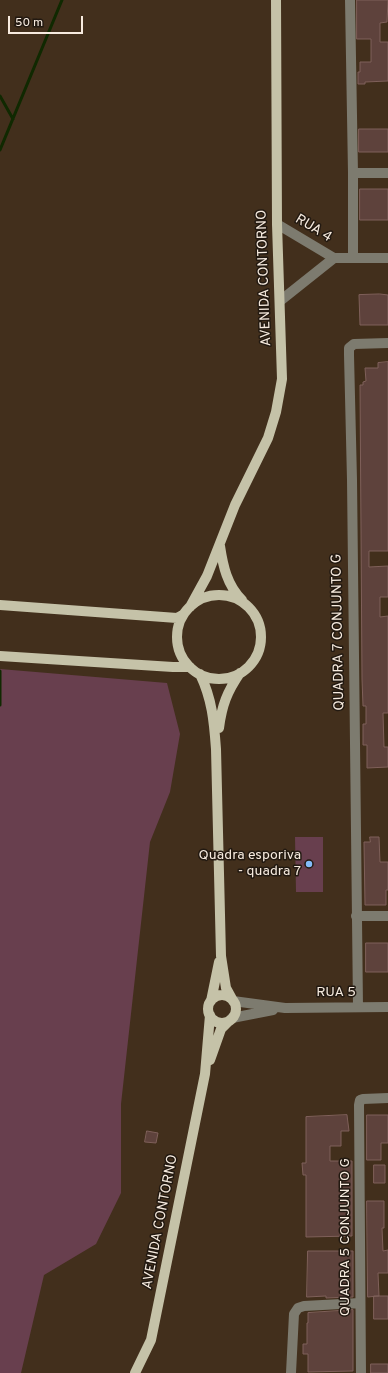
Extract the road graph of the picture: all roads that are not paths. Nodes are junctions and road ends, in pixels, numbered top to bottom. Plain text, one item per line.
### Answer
1 (276, 0) edge
2 (350, 0) edge
3 (388, 172) edge
4 (354, 173) junction
5 (277, 224) junction
6 (334, 258) junction
7 (353, 258) junction
8 (388, 258) edge
9 (280, 301) junction
10 (388, 343) edge
11 (220, 544) junction
12 (243, 602) junction
13 (0, 605) edge
14 (187, 610) junction
15 (0, 656) edge
16 (190, 667) junction
17 (240, 673) junction
18 (200, 674) junction
19 (216, 749) junction
20 (356, 916) junction
21 (388, 916) edge
22 (220, 956) junction
23 (232, 1000) junction
24 (211, 1001) junction
25 (358, 1007) junction
26 (388, 1007) edge
27 (285, 1008) junction
28 (210, 1015) junction
29 (231, 1019) junction
30 (205, 1074) junction
31 (388, 1098) edge
32 (360, 1303) junction
33 (135, 1373) edge
34 (291, 1373) edge
35 (361, 1373) edge

1 - 5 main road, AVENIDA CONTORNO
2 - 4 street
3 - 4 street
4 - 7 street
5 - 6 street, RUA 4
5 - 9 main road, AVENIDA CONTORNO
6 - 7 street, RUA 4
6 - 9 street, RUA 4
7 - 8 street, RUA 4
9 - 11 main road, AVENIDA CONTORNO
10 - 20 street, QUADRA 7 CONJUNTO G
11 - 12 main road
11 - 14 main road, AVENIDA CONTORNO
12 - 14 main road
12 - 17 main road
13 - 14 main road
14 - 16 main road
15 - 16 main road
16 - 18 main road
17 - 18 main road
17 - 19 main road
18 - 19 main road
19 - 22 main road
20 - 21 street
20 - 25 street, QUADRA 7 CONJUNTO G
22 - 23 main road
22 - 24 main road
23 - 24 main road
23 - 27 street, RUA 5
23 - 29 main road
24 - 28 main road
25 - 26 street, RUA 5
25 - 27 street, RUA 5
27 - 29 street, RUA 5
28 - 29 main road
28 - 30 main road, AVENIDA CONTORNO
29 - 30 main road, AVENIDA CONTORNO
30 - 33 main road, AVENIDA CONTORNO
31 - 32 street, QUADRA 5 CONJUNTO G
32 - 34 street
32 - 35 street, QUADRA 5 CONJUNTO G

